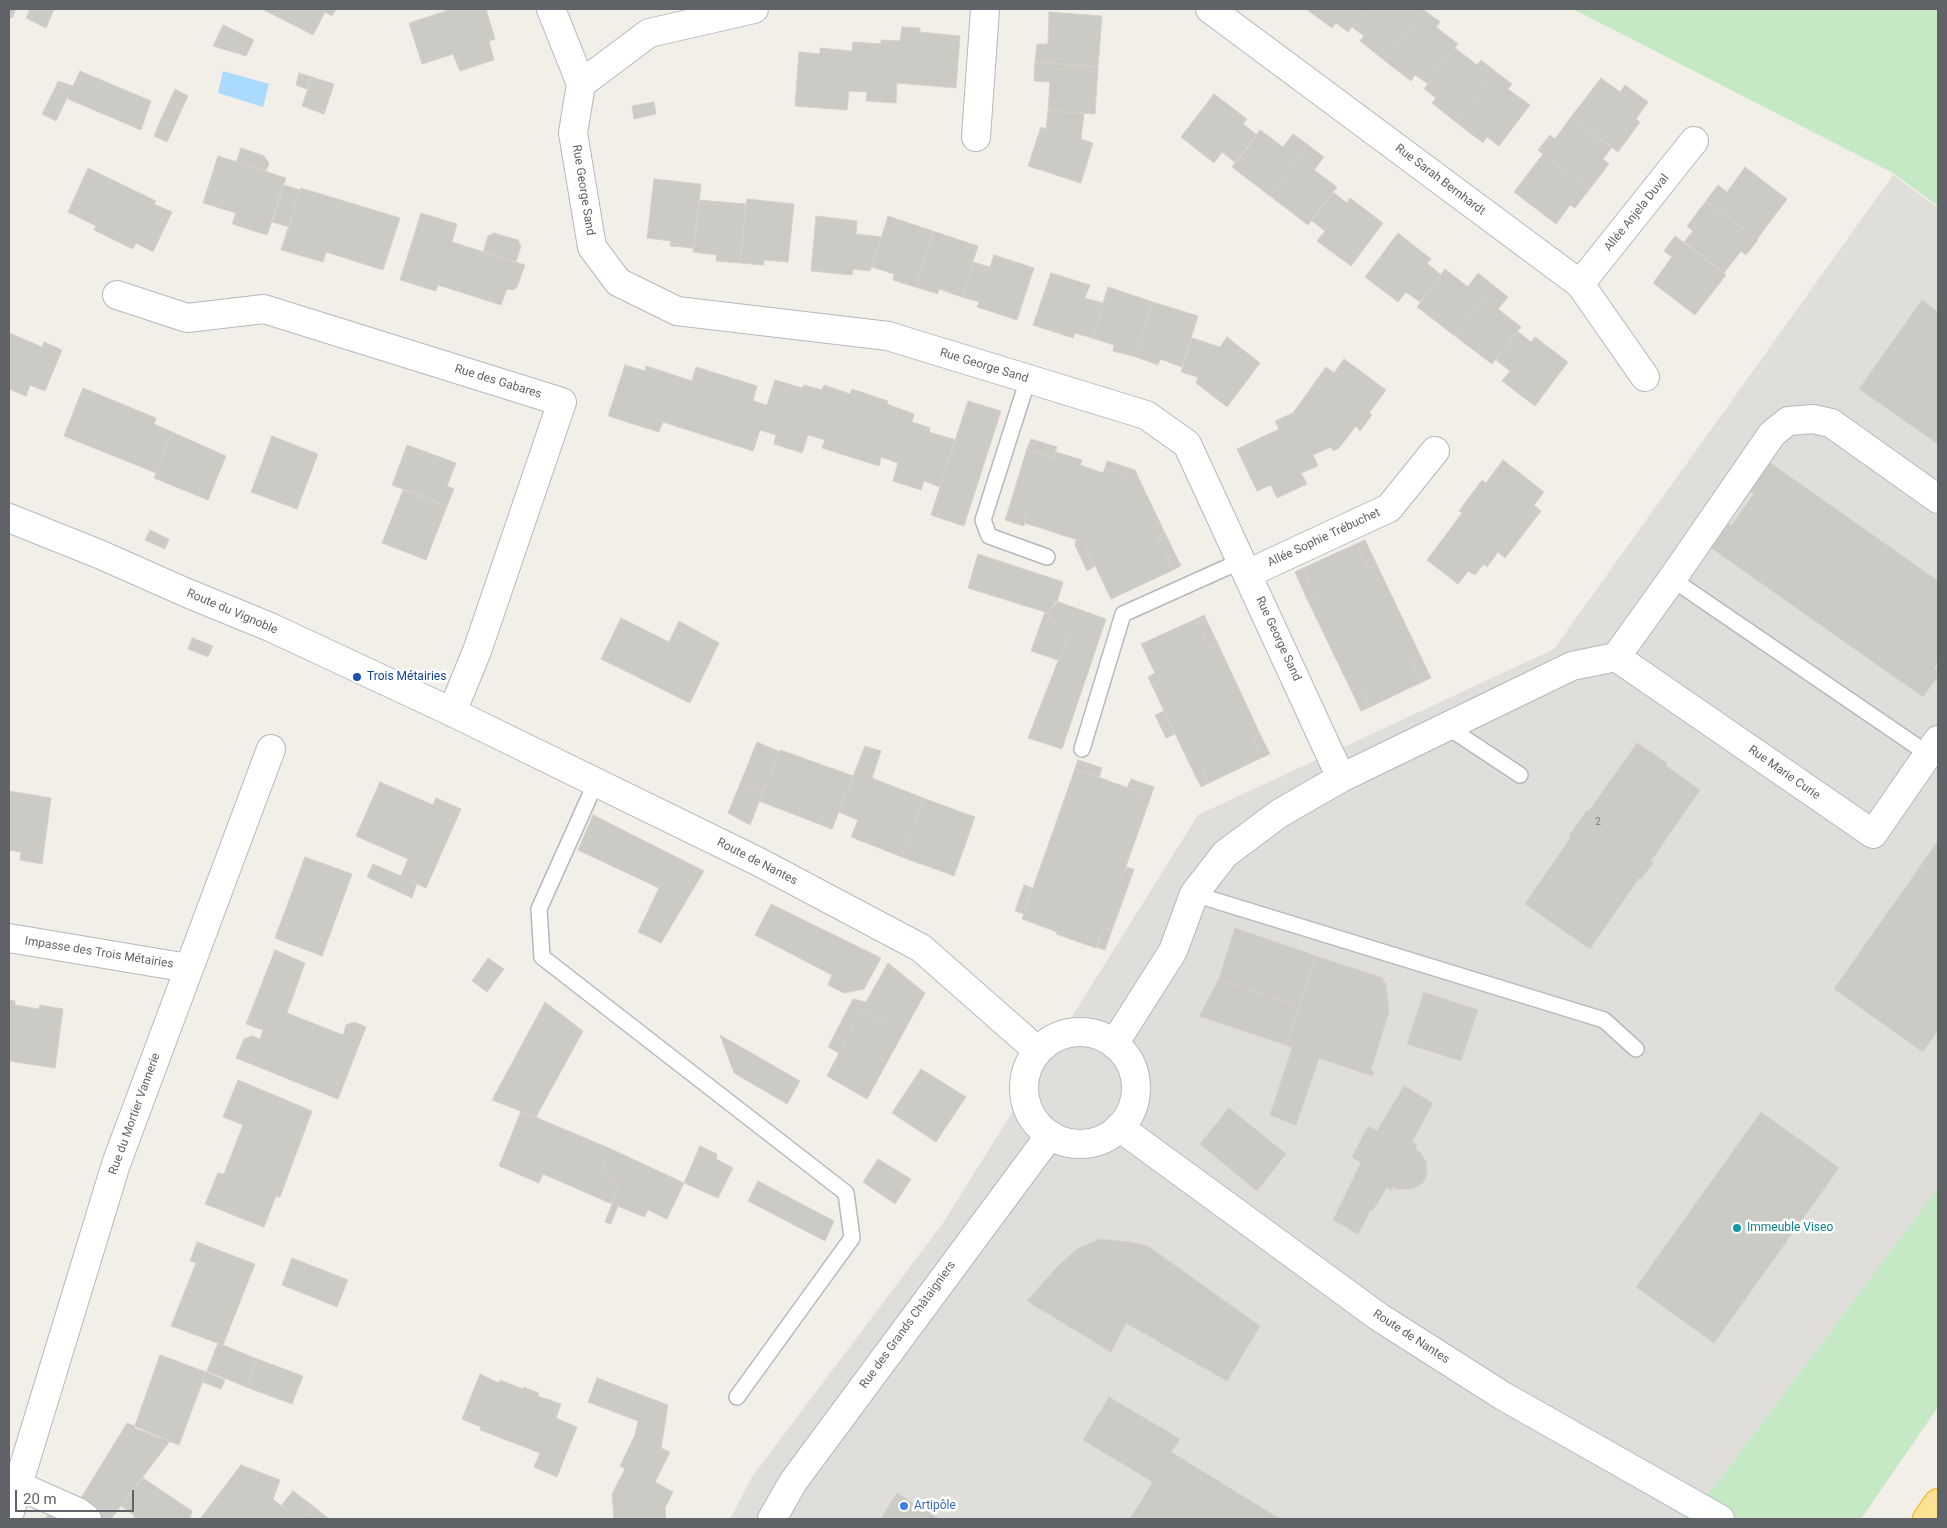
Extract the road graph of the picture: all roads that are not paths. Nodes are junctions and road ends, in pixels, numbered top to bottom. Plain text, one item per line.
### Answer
1 (551, 9) edge
2 (754, 9) edge
3 (985, 9) edge
4 (1210, 9) edge
5 (581, 84) junction
6 (976, 137) dead end
7 (1694, 141) dead end
8 (1580, 284) junction
9 (116, 295) dead end
10 (1645, 376) dead end
11 (1028, 379) junction
12 (1435, 451) dead end
13 (1938, 499) edge
14 (9, 518) edge
15 (1047, 556) dead end
16 (1244, 567) junction
17 (1672, 578) junction
18 (1616, 657) junction
19 (452, 712) junction
20 (1446, 726) junction
21 (1933, 747) edge
22 (271, 750) dead end
23 (1082, 750) dead end
24 (1520, 775) dead end
25 (1341, 778) junction
26 (596, 782) junction
27 (1194, 894) junction
28 (9, 938) edge
29 (188, 968) junction
30 (1114, 1044) junction
31 (1636, 1049) dead end
32 (1038, 1051) junction
33 (1119, 1127) junction
34 (1050, 1135) junction
35 (738, 1397) dead end
36 (17, 1486) junction
37 (1938, 1502) edge
38 (9, 1515) edge
39 (1713, 1515) edge
40 (87, 1519) edge
41 (772, 1519) edge
42 (1927, 1519) edge

1 - 5 street
2 - 5 street
3 - 6 street
4 - 8 street, Rue Sarah Bernhardt
5 - 11 street, Rue George Sand
7 - 8 street, Allée Anjela Duval
8 - 10 street, Rue Sarah Bernhardt
9 - 19 street, Rue des Gabares
11 - 15 lane
11 - 16 street, Rue George Sand
12 - 16 street, Allée Sophie Trébuchet
13 - 17 street
14 - 19 street, Route du Vignoble
16 - 23 lane
16 - 25 street, Rue George Sand
17 - 18 street
17 - 21 lane, Rue Marie Curie
18 - 20 street
18 - 21 street, Rue Marie Curie
19 - 26 street, Route de Nantes
20 - 24 lane
20 - 25 street
22 - 29 street, Rue du Mortier Vannerie
25 - 27 street
26 - 32 street, Route de Nantes
26 - 35 lane
27 - 30 street
27 - 31 lane
28 - 29 street, Impasse des Trois Métairies
29 - 36 street, Rue du Mortier Vannerie
30 - 32 street
30 - 33 street
32 - 34 street
33 - 34 street
33 - 39 street, Route de Nantes
34 - 41 street, Rue des Grands Châtaigniers
36 - 38 street, Rue du Mortier Vannerie
36 - 40 street
37 - 42 highway

